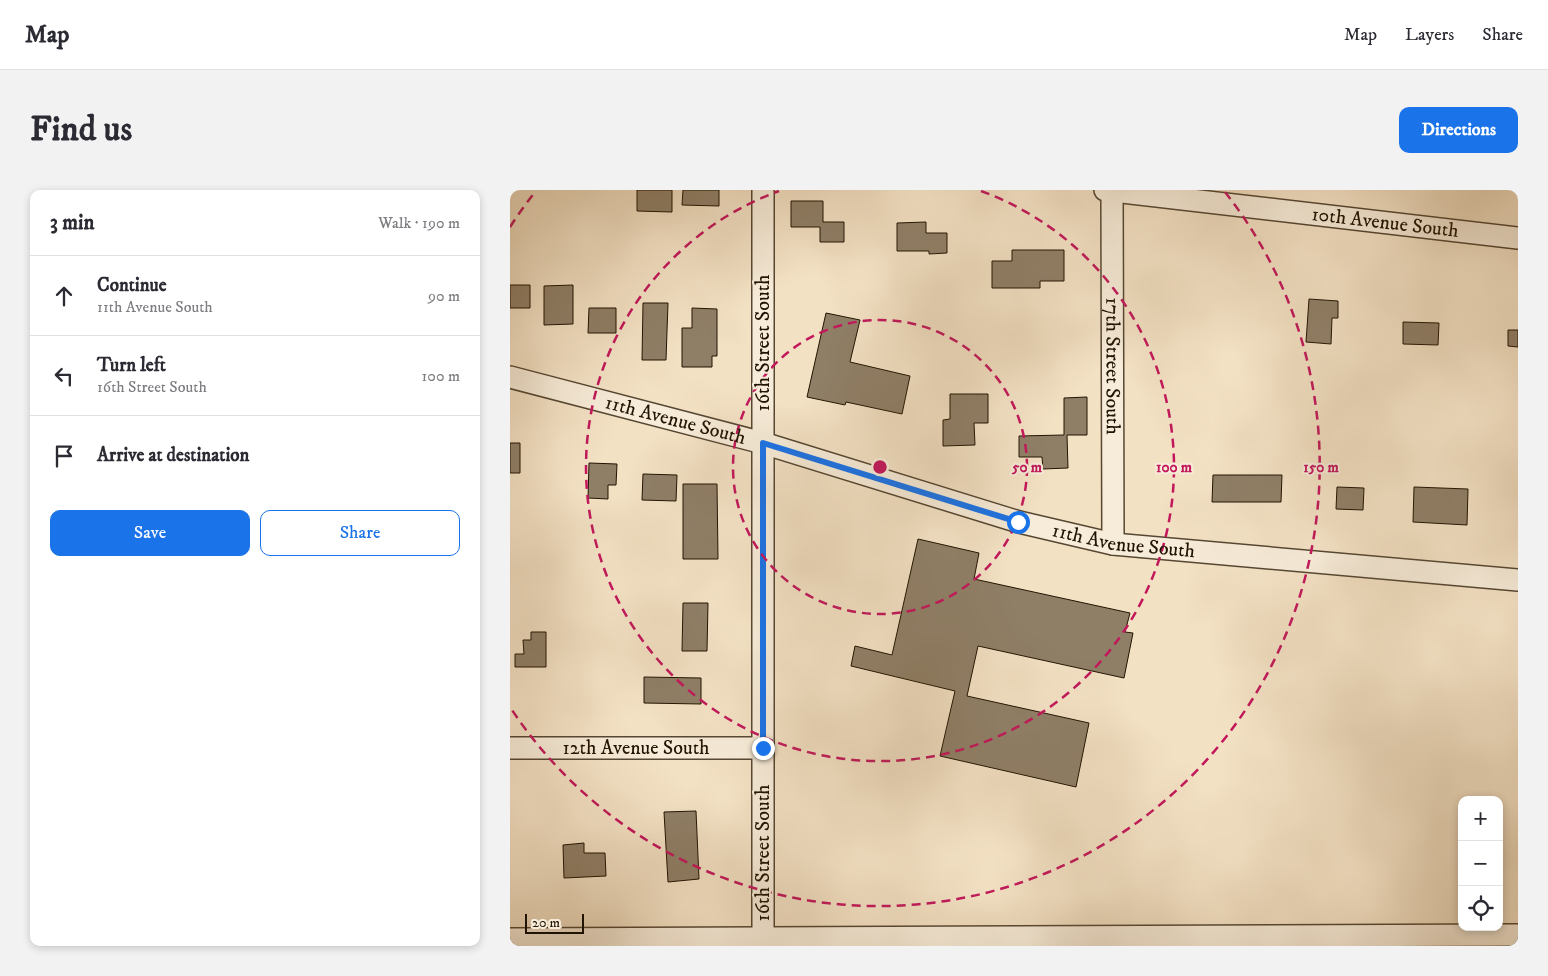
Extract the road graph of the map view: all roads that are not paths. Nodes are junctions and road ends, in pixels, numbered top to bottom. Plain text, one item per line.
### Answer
1 (763, 190) edge
2 (1110, 190) edge
3 (1518, 238) edge
4 (510, 377) edge
5 (763, 443) junction
6 (1113, 544) junction
7 (1518, 580) edge
8 (510, 748) edge
9 (763, 748) junction
10 (1518, 934) edge
11 (510, 939) edge
12 (1121, 941) edge
13 (763, 942) edge

1 - 5 street, 16th Street South
2 - 3 street, 10th Avenue South
2 - 6 street, 17th Street South
4 - 5 street, 11th Avenue South
5 - 6 street, 11th Avenue South
5 - 9 street, 16th Street South
6 - 7 street, 11th Avenue South
8 - 9 street, 12th Avenue South
9 - 13 street, 16th Street South
10 - 12 street
11 - 13 street
12 - 13 street

